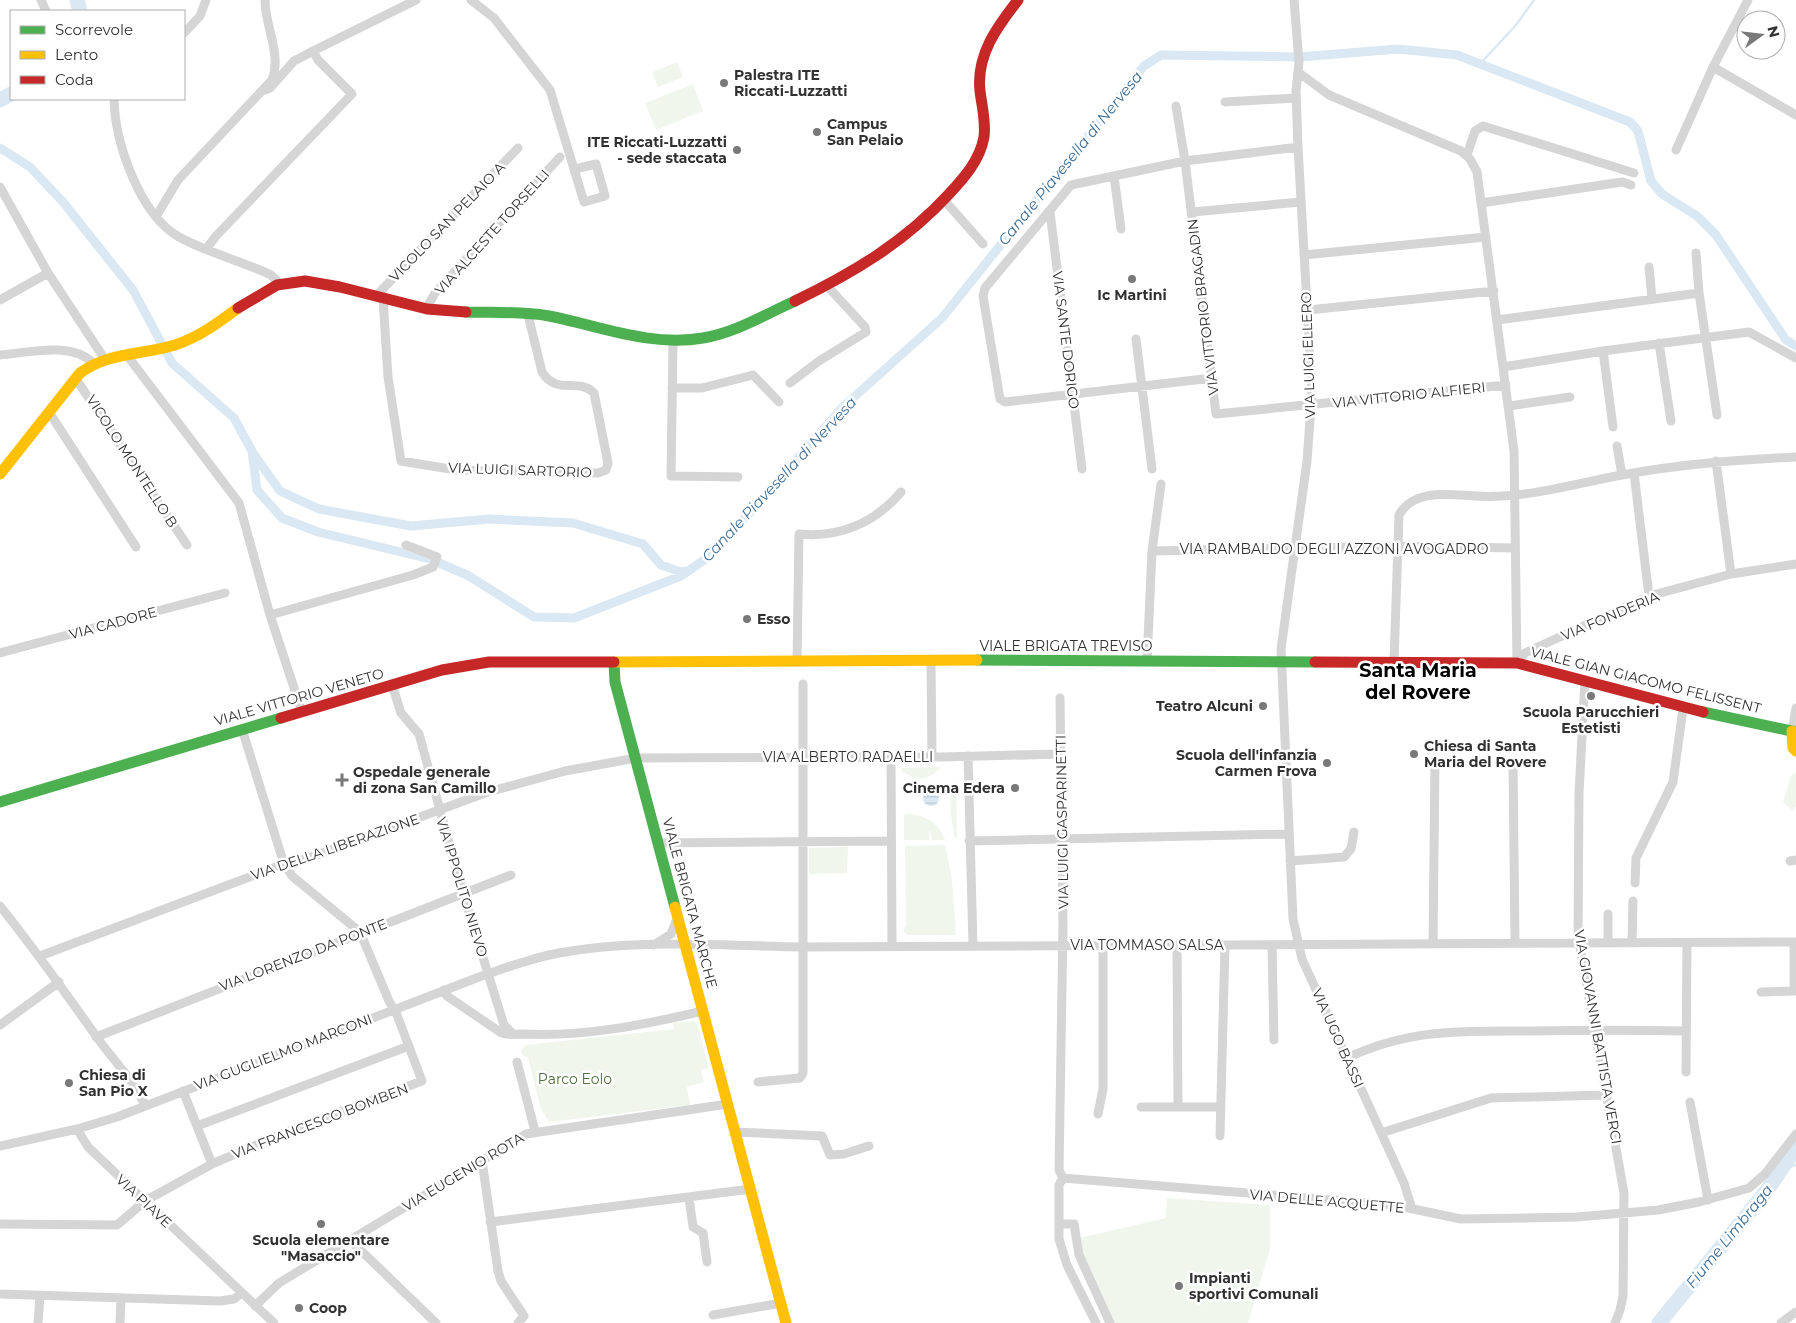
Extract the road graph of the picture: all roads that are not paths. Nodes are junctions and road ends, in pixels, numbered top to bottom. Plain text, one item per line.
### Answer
1 (206, 0) edge
2 (265, 0) edge
3 (416, 0) edge
4 (471, 0) edge
5 (1018, 0) edge
6 (1294, 0) edge
7 (1748, 0) edge
8 (185, 32) edge
9 (313, 51) junction
10 (1713, 66) junction
11 (1298, 67) junction
12 (265, 90) junction
13 (1296, 98) junction
14 (114, 100) edge
15 (1225, 102) dead end
16 (1176, 106) dead end
17 (1796, 115) edge
18 (1298, 147) junction
19 (518, 148) dead end
20 (1676, 150) dead end
21 (1466, 155) junction
22 (560, 157) dead end
23 (1185, 161) junction
24 (575, 170) junction
25 (1634, 173) dead end
26 (1114, 176) junction
27 (1632, 185) dead end
28 (0, 188) edge
29 (944, 200) junction
30 (1301, 202) junction
31 (1481, 203) junction
32 (1050, 212) junction
33 (1192, 212) junction
34 (157, 215) junction
35 (1121, 229) dead end
36 (1486, 237) junction
37 (983, 244) dead end
38 (207, 248) junction
39 (1696, 253) dead end
40 (1304, 255) junction
41 (1649, 267) dead end
42 (48, 273) junction
43 (828, 283) junction
44 (280, 284) junction
45 (1494, 291) junction
46 (1699, 293) junction
47 (379, 297) junction
48 (1652, 299) junction
49 (0, 300) edge
50 (426, 309) junction
51 (1308, 310) junction
52 (528, 314) junction
53 (1497, 320) junction
54 (1707, 337) junction
55 (1136, 339) dead end
56 (673, 342) junction
57 (1659, 343) junction
58 (1603, 351) junction
59 (126, 354) junction
60 (0, 355) edge
61 (104, 358) junction
62 (1796, 358) edge
63 (93, 362) junction
64 (1503, 367) junction
65 (76, 378) junction
66 (1212, 378) junction
67 (790, 383) dead end
68 (1506, 385) junction
69 (1141, 386) junction
70 (672, 388) junction
71 (1073, 393) junction
72 (1570, 397) dead end
73 (779, 402) dead end
74 (1312, 406) junction
75 (1509, 406) junction
76 (49, 412) junction
77 (1717, 415) dead end
78 (1671, 421) dead end
79 (1613, 427) dead end
80 (1617, 446) dead end
81 (1796, 457) edge
82 (1716, 461) junction
83 (1082, 469) dead end
84 (1152, 469) dead end
85 (1634, 473) junction
86 (0, 474) edge
87 (1622, 475) junction
88 (738, 477) dead end
89 (1161, 484) dead end
90 (901, 492) dead end
91 (1515, 496) junction
92 (187, 545) dead end
93 (406, 545) dead end
94 (1397, 546) junction
95 (136, 547) dead end
96 (1295, 548) junction
97 (1515, 548) junction
98 (1152, 551) junction
99 (1796, 564) edge
100 (1731, 574) junction
101 (225, 593) dead end
102 (1649, 596) junction
103 (270, 616) junction
104 (0, 653) edge
105 (931, 661) junction
106 (1147, 661) junction
107 (1281, 661) junction
108 (1394, 661) junction
109 (797, 662) junction
110 (614, 663) junction
111 (634, 663) junction
112 (1518, 663) junction
113 (1585, 680) junction
114 (615, 682) junction
115 (803, 684) dead end
116 (392, 685) junction
117 (1060, 698) dead end
118 (1683, 708) junction
119 (1796, 708) edge
120 (302, 712) junction
121 (242, 729) junction
122 (1794, 732) edge
123 (1796, 751) edge
124 (1061, 754) junction
125 (804, 756) junction
126 (891, 756) junction
127 (968, 756) junction
128 (932, 757) junction
129 (636, 758) junction
130 (1435, 759) dead end
131 (1513, 764) dead end
132 (0, 802) edge
133 (439, 811) junction
134 (1354, 832) dead end
135 (1289, 834) junction
136 (891, 841) junction
137 (969, 841) junction
138 (1062, 841) junction
139 (803, 842) junction
140 (658, 843) junction
141 (1290, 861) junction
142 (284, 864) junction
143 (511, 875) dead end
144 (1635, 883) dead end
145 (463, 893) junction
146 (1633, 901) dead end
147 (0, 906) edge
148 (1608, 914) dead end
149 (678, 916) junction
150 (360, 932) junction
151 (1687, 942) junction
152 (1795, 942) edge
153 (1515, 943) junction
154 (1579, 943) junction
155 (1608, 943) junction
156 (1632, 943) junction
157 (1297, 944) junction
158 (1434, 944) junction
159 (686, 945) junction
160 (1063, 945) junction
161 (1103, 945) junction
162 (1178, 945) junction
163 (1225, 945) junction
164 (1272, 945) junction
165 (652, 946) junction
166 (892, 946) junction
167 (973, 946) junction
168 (803, 947) junction
169 (40, 956) junction
170 (488, 973) junction
171 (59, 982) junction
172 (444, 990) junction
173 (1761, 992) dead end
174 (395, 1009) junction
175 (703, 1012) junction
176 (0, 1026) edge
177 (500, 1027) junction
178 (1595, 1030) junction
179 (1686, 1031) junction
180 (96, 1037) junction
181 (1274, 1040) dead end
182 (409, 1046) junction
183 (1347, 1058) junction
184 (517, 1062) dead end
185 (1686, 1072) dead end
186 (758, 1082) dead end
187 (183, 1091) junction
188 (1607, 1095) junction
189 (1690, 1102) dead end
190 (728, 1104) junction
191 (145, 1106) junction
192 (1141, 1107) dead end
193 (1178, 1107) junction
194 (1221, 1107) junction
195 (1098, 1114) dead end
196 (197, 1126) junction
197 (77, 1129) junction
198 (535, 1131) junction
199 (736, 1132) junction
200 (1380, 1133) junction
201 (1796, 1134) edge
202 (1220, 1136) dead end
203 (0, 1146) edge
204 (869, 1146) dead end
205 (482, 1161) junction
206 (212, 1164) junction
207 (1063, 1178) junction
208 (750, 1189) junction
209 (689, 1198) junction
210 (1708, 1200) junction
211 (145, 1202) junction
212 (1412, 1209) junction
213 (1625, 1214) junction
214 (490, 1222) junction
215 (0, 1224) edge
216 (1059, 1224) junction
217 (351, 1241) junction
218 (707, 1262) dead end
219 (242, 1293) junction
220 (0, 1294) edge
221 (40, 1296) junction
222 (121, 1298) junction
223 (781, 1303) junction
224 (255, 1306) junction
225 (1796, 1312) edge
226 (713, 1314) dead end
227 (271, 1322) edge
228 (38, 1323) edge
229 (120, 1323) edge
230 (436, 1323) edge
231 (518, 1323) edge
232 (786, 1323) edge
233 (1096, 1323) edge
234 (1110, 1323) edge
235 (1615, 1323) edge
236 (1781, 1323) edge

1 - 8 street
2 - 12 street
3 - 9 street
4 - 24 street
5 - 29 street
6 - 11 street, VIA LUIGI ELLERO
7 - 10 street
9 - 12 street
9 - 38 street
10 - 17 street
10 - 20 street
11 - 13 street, VIA LUIGI ELLERO
11 - 21 street
12 - 34 street
13 - 15 street
13 - 18 street, VIA LUIGI ELLERO
14 - 34 street
16 - 23 street, VIA VITTORIO BRAGADIN
18 - 23 street
18 - 30 street, VIA LUIGI ELLERO
19 - 47 street, VICOLO SAN PELAIO A
21 - 25 street
21 - 31 street
22 - 50 street, VIA ALCESTE TORSELLI
23 - 26 street
23 - 33 street, VIA VITTORIO BRAGADIN
24 - 24 street
26 - 32 street
26 - 35 street
27 - 31 street
28 - 42 street
29 - 37 street
29 - 43 street
30 - 33 street
30 - 40 street, VIA LUIGI ELLERO
31 - 36 street
32 - 71 street, VIA SANTE DORIGO
32 - 71 street
33 - 66 street, VIA VITTORIO BRAGADIN
34 - 38 street
36 - 40 street
36 - 45 street
38 - 44 street
39 - 46 street
40 - 51 street, VIA LUIGI ELLERO
41 - 48 street
42 - 49 street
42 - 61 street
43 - 56 street
43 - 67 street
44 - 47 street
44 - 59 street
45 - 51 street
45 - 53 street
46 - 48 street
46 - 54 street
47 - 50 street
47 - 52 street, VIA LUIGI SARTORIO
48 - 53 street
50 - 52 street
51 - 74 street, VIA LUIGI ELLERO
52 - 56 street
53 - 64 street
54 - 57 street
54 - 62 street
54 - 77 street
55 - 69 street
56 - 70 street
57 - 58 street
57 - 78 street
58 - 64 street
58 - 79 street
59 - 61 street
59 - 103 street
60 - 63 street
61 - 63 street
63 - 65 street
64 - 68 street
65 - 76 street
65 - 92 street, VICOLO MONTELLO B
66 - 69 street
66 - 74 street, VIA VITTORIO BRAGADIN
68 - 74 street, VIA VITTORIO ALFIERI
68 - 75 street
69 - 71 street
69 - 84 street
70 - 73 street
70 - 88 street
71 - 83 street, VIA SANTE DORIGO
72 - 75 street
74 - 96 street, VIA LUIGI ELLERO
75 - 91 street
76 - 86 street
76 - 95 street
80 - 87 street
81 - 82 street
82 - 85 street
82 - 100 street
85 - 87 street
85 - 102 street
87 - 91 street
89 - 98 street
90 - 109 street
91 - 94 street
91 - 97 street
93 - 103 street
94 - 96 street, VIA RAMBALDO DEGLI AZZONI AVOGADRO
94 - 97 street, VIA RAMBALDO DEGLI AZZONI AVOGADRO
94 - 108 street
96 - 98 street, VIA RAMBALDO DEGLI AZZONI AVOGADRO
96 - 107 street, VIA LUIGI ELLERO
97 - 112 street
98 - 106 street
99 - 100 street, VIA FONDERIA
100 - 102 street, VIA FONDERIA
101 - 104 street, VIA CADORE
102 - 112 street, VIA FONDERIA
103 - 120 street
105 - 106 street, VIALE BRIGATA TREVISO
105 - 109 street, VIALE BRIGATA TREVISO
105 - 128 street
106 - 107 street, VIALE BRIGATA TREVISO
107 - 108 street, VIALE BRIGATA TREVISO
107 - 135 street, VIA UGO BASSI
108 - 112 street, VIALE BRIGATA TREVISO
109 - 111 street, VIALE BRIGATA TREVISO
110 - 111 street, VIALE BRIGATA TREVISO
110 - 114 street, VIALE BRIGATA MARCHE
110 - 116 street, VIALE VITTORIO VENETO
111 - 114 street
112 - 113 street, VIALE GIAN GIACOMO FELISSENT
113 - 118 street, VIALE GIAN GIACOMO FELISSENT
113 - 154 street, VIA GIOVANNI BATTISTA VERCI
114 - 129 street, VIALE BRIGATA MARCHE
115 - 125 street
116 - 120 street, VIALE VITTORIO VENETO
116 - 133 street, VIA IPPOLITO NIEVO
117 - 124 street, VIA LUIGI GASPARINETTI
118 - 122 street, VIALE GIAN GIACOMO FELISSENT
118 - 144 street
119 - 122 street
120 - 121 street, VIALE VITTORIO VENETO
121 - 132 street, VIALE VITTORIO VENETO
121 - 142 street
122 - 123 street
124 - 127 street, VIA ALBERTO RADAELLI
124 - 138 street, VIA LUIGI GASPARINETTI
125 - 126 street, VIA ALBERTO RADAELLI
125 - 129 street, VIA ALBERTO RADAELLI
125 - 139 street
126 - 128 street, VIA ALBERTO RADAELLI
126 - 136 street
127 - 128 street, VIA ALBERTO RADAELLI
127 - 137 street
129 - 133 street, VIA DELLA LIBERAZIONE
129 - 140 street, VIALE BRIGATA MARCHE
130 - 158 street
131 - 153 street
133 - 142 street, VIA DELLA LIBERAZIONE
133 - 145 street, VIA IPPOLITO NIEVO
134 - 141 street
135 - 138 street
135 - 141 street, VIA UGO BASSI
136 - 139 street
136 - 166 street
137 - 138 street
137 - 167 street
138 - 160 street, VIA LUIGI GASPARINETTI
139 - 140 street
139 - 168 street
140 - 149 street, VIALE BRIGATA MARCHE
141 - 157 street, VIA UGO BASSI
142 - 150 street
142 - 169 street, VIA DELLA LIBERAZIONE
143 - 145 street, VIA LORENZO DA PONTE
145 - 150 street, VIA LORENZO DA PONTE
145 - 170 street, VIA IPPOLITO NIEVO
146 - 156 street
147 - 169 street
148 - 155 street
149 - 159 street, VIALE BRIGATA MARCHE
149 - 165 street
150 - 174 street, VIA FRANCESCO BOMBEN
150 - 180 street, VIA LORENZO DA PONTE
151 - 152 street, VIA TOMMASO SALSA
151 - 156 street, VIA TOMMASO SALSA
151 - 179 street
152 - 173 street, VIA TOMMASO SALSA
153 - 154 street, VIA TOMMASO SALSA
153 - 158 street, VIA TOMMASO SALSA
154 - 155 street, VIA TOMMASO SALSA
154 - 178 street, VIA GIOVANNI BATTISTA VERCI
155 - 156 street, VIA TOMMASO SALSA
157 - 158 street, VIA TOMMASO SALSA
157 - 164 street, VIA TOMMASO SALSA
157 - 183 street, VIA UGO BASSI
159 - 165 street, VIA TOMMASO SALSA
159 - 168 street, VIA TOMMASO SALSA
159 - 175 street, VIALE BRIGATA MARCHE
160 - 161 street, VIA TOMMASO SALSA
160 - 167 street, VIA TOMMASO SALSA
160 - 207 street
161 - 162 street, VIA TOMMASO SALSA
161 - 195 street
162 - 163 street, VIA TOMMASO SALSA
162 - 193 street
163 - 164 street, VIA TOMMASO SALSA
163 - 194 street
164 - 181 street
165 - 170 street, VIA GUGLIELMO MARCONI
166 - 167 street, VIA TOMMASO SALSA
166 - 168 street, VIA TOMMASO SALSA
168 - 186 street
169 - 171 street
170 - 172 street, VIA GUGLIELMO MARCONI
170 - 177 street, VIA IPPOLITO NIEVO
171 - 176 street
171 - 180 street
172 - 174 street, VIA GUGLIELMO MARCONI
172 - 177 street
174 - 182 street, VIA FRANCESCO BOMBEN
174 - 187 street, VIA GUGLIELMO MARCONI
175 - 177 street
175 - 190 street, VIALE BRIGATA MARCHE
178 - 179 street
178 - 183 street
178 - 188 street, VIA GIOVANNI BATTISTA VERCI
179 - 185 street
180 - 191 street
182 - 196 street
182 - 206 street, VIA FRANCESCO BOMBEN
183 - 200 street, VIA UGO BASSI
184 - 198 street
187 - 191 street, VIA GUGLIELMO MARCONI
187 - 196 street
188 - 200 street
188 - 213 street, VIA GIOVANNI BATTISTA VERCI
189 - 210 street
190 - 198 street, VIA EUGENIO ROTA
190 - 199 street, VIALE BRIGATA MARCHE
191 - 197 street, VIA GUGLIELMO MARCONI
192 - 193 street
193 - 194 street
194 - 202 street
196 - 206 street
197 - 203 street
197 - 211 street, VIA PIAVE
198 - 205 street, VIA EUGENIO ROTA
199 - 204 street
199 - 208 street, VIALE BRIGATA MARCHE
200 - 212 street, VIA UGO BASSI
201 - 210 street, VIA DELLE ACQUETTE
205 - 214 street
205 - 217 street, VIA EUGENIO ROTA
206 - 211 street, VIA FRANCESCO BOMBEN
207 - 212 street, VIA DELLE ACQUETTE
207 - 216 street
208 - 209 street
208 - 223 street, VIALE BRIGATA MARCHE
209 - 214 street
209 - 218 street
210 - 213 street, VIA DELLE ACQUETTE
211 - 215 street, VIA FRANCESCO BOMBEN
211 - 219 street, VIA PIAVE
212 - 213 street, VIA DELLE ACQUETTE
213 - 235 street, VIA GIOVANNI BATTISTA VERCI
214 - 231 street
216 - 233 street
216 - 234 street
217 - 224 street, VIA EUGENIO ROTA
217 - 230 street
219 - 222 street
219 - 224 street, VIA PIAVE
220 - 221 street
221 - 222 street
221 - 228 street
222 - 229 street
223 - 226 street
223 - 232 street, VIALE BRIGATA MARCHE
224 - 227 street, VIA PIAVE
225 - 236 street

